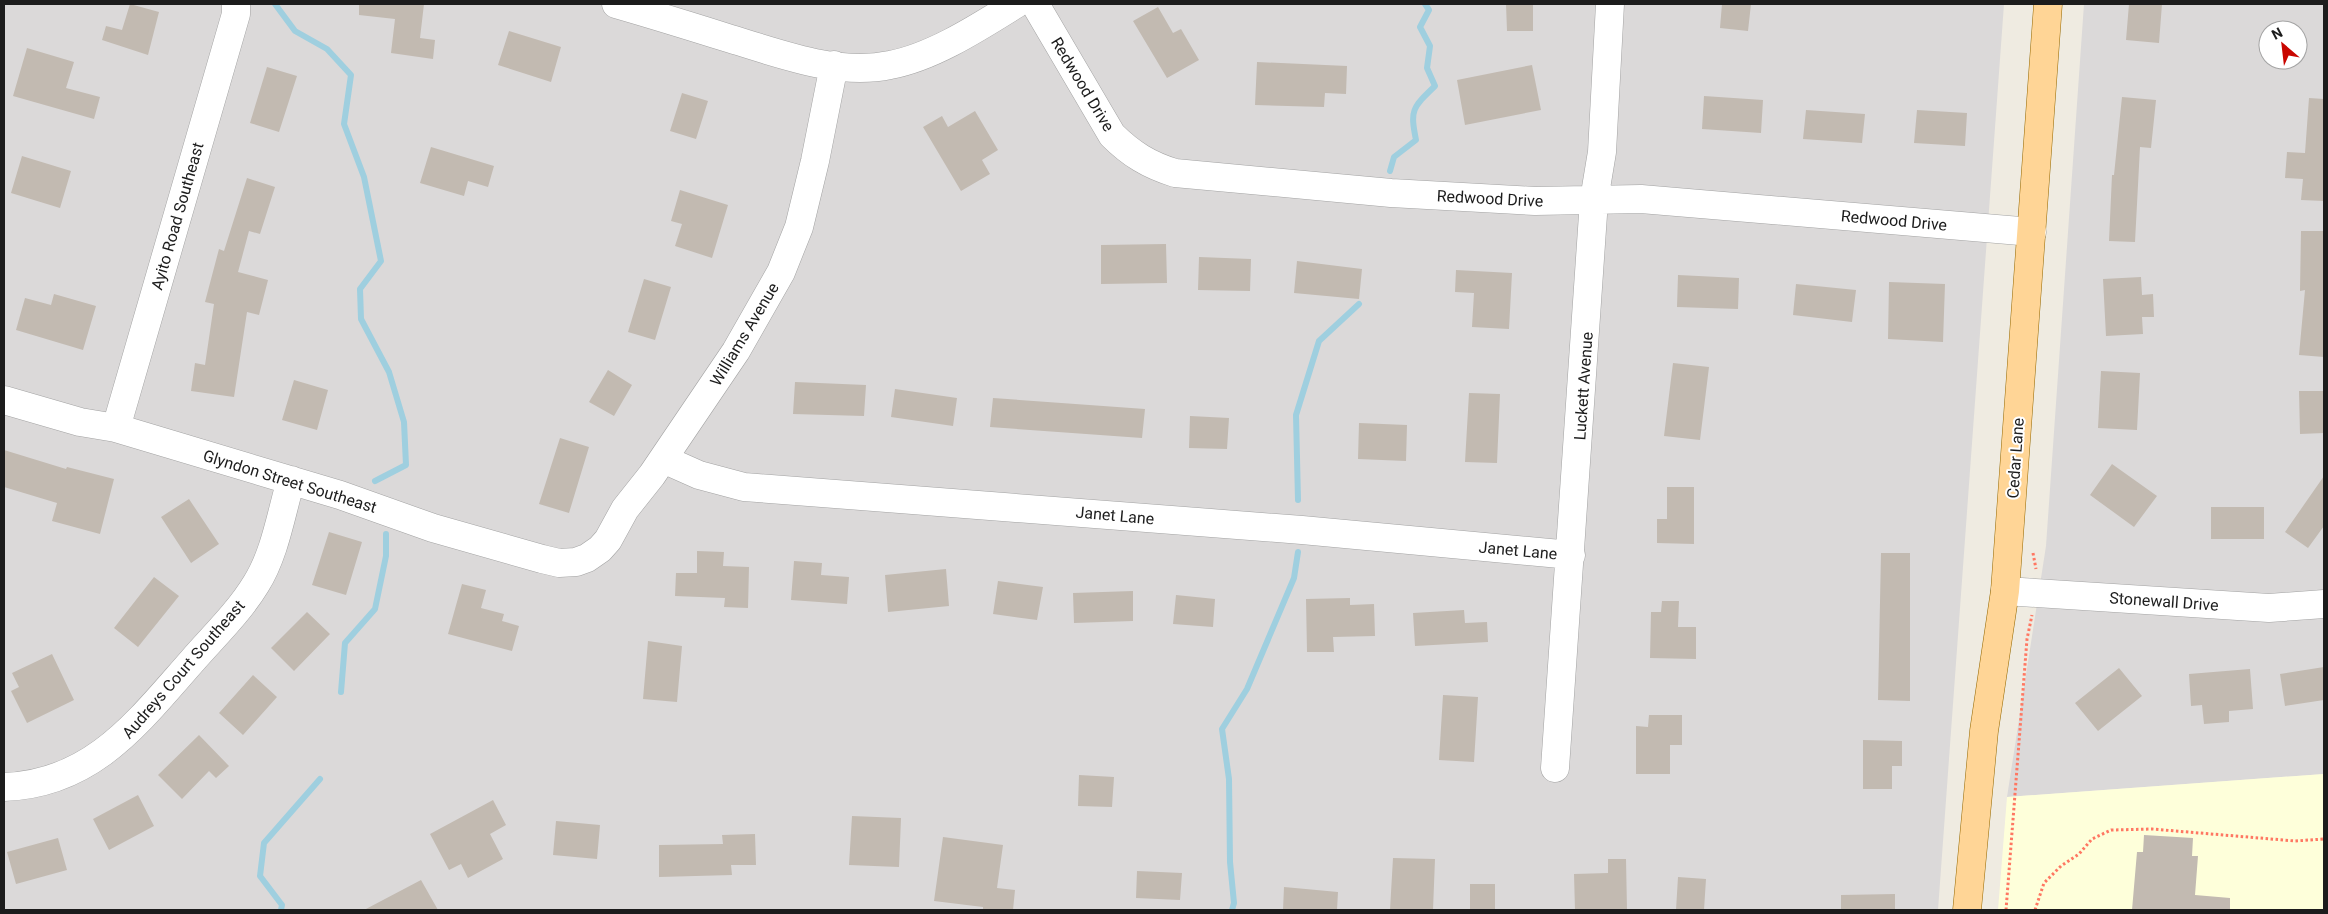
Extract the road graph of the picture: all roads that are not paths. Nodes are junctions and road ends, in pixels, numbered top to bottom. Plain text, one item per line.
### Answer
1 (236, 4) edge
2 (616, 4) edge
3 (1016, 4) edge
4 (1035, 4) edge
5 (1610, 4) edge
6 (2048, 4) edge
7 (834, 65) junction
8 (1594, 200) junction
9 (2032, 232) junction
10 (4, 400) edge
11 (116, 428) junction
12 (663, 459) junction
13 (291, 480) junction
14 (1570, 555) junction
15 (576, 562) joint
16 (2005, 591) junction
17 (2324, 604) edge
18 (1555, 768) dead end
19 (4, 787) edge
20 (1967, 910) edge

1 - 11 street, Ayito Road Southeast
2 - 7 street
3 - 7 street
4 - 8 street, Redwood Drive
5 - 8 street, Luckett Avenue
6 - 9 main road, Cedar Lane
7 - 12 street, Williams Avenue
8 - 9 street, Redwood Drive
8 - 14 street, Luckett Avenue
9 - 16 main road, Cedar Lane
10 - 11 street, Glyndon Street Southeast
11 - 13 street, Glyndon Street Southeast
12 - 14 street, Janet Lane
12 - 15 street, Williams Avenue
13 - 15 street, Glyndon Street Southeast
13 - 19 street, Audreys Court Southeast
14 - 18 street, Luckett Avenue
16 - 17 street, Stonewall Drive
16 - 20 main road, Cedar Lane

